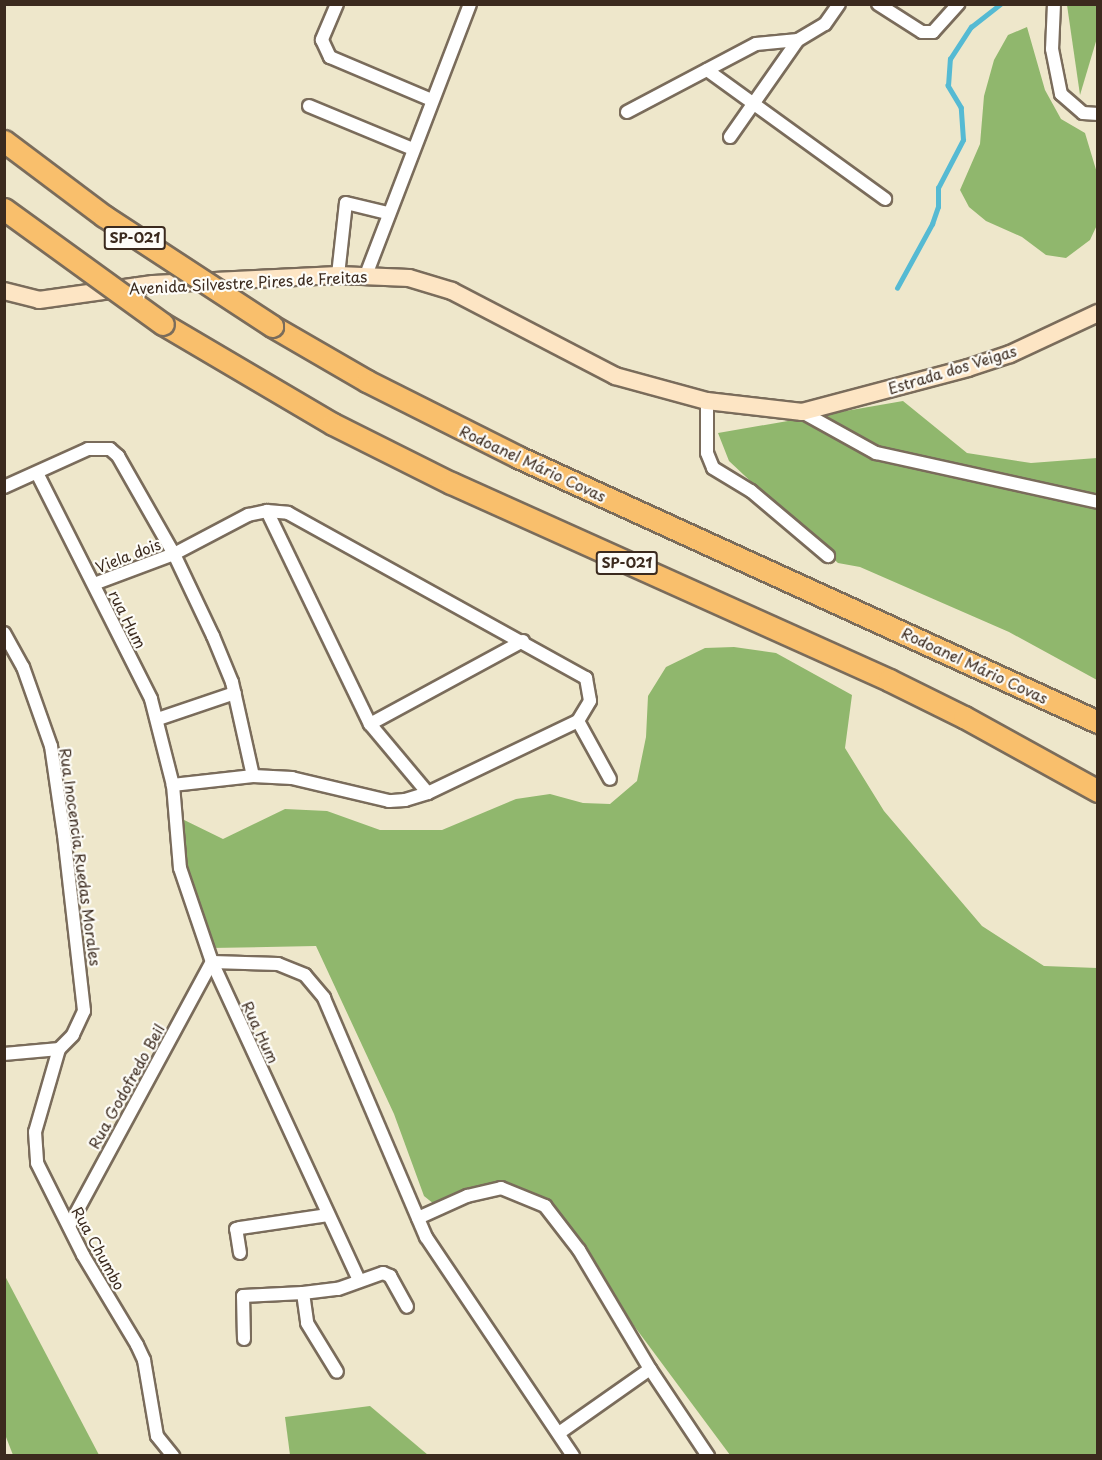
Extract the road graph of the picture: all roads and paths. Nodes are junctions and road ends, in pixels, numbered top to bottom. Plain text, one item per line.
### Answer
1 (337, 4) edge
2 (470, 4) edge
3 (839, 4) edge
4 (878, 4) edge
5 (958, 4) edge
6 (1054, 4) edge
7 (798, 40) junction
8 (707, 70) junction
9 (432, 100) junction
10 (754, 104) junction
11 (309, 106) dead end
12 (627, 112) dead end
13 (1098, 114) edge
14 (730, 137) dead end
15 (4, 141) edge
16 (413, 149) junction
17 (885, 199) dead end
18 (4, 209) edge
19 (387, 213) junction
20 (338, 275) junction
21 (366, 275) junction
22 (4, 291) edge
23 (1098, 313) edge
24 (707, 401) junction
25 (802, 412) junction
26 (37, 473) junction
27 (4, 487) edge
28 (1098, 502) edge
29 (267, 511) junction
30 (174, 554) junction
31 (828, 556) dead end
32 (94, 584) junction
33 (4, 633) edge
34 (523, 641) junction
35 (235, 693) junction
36 (158, 719) junction
37 (578, 721) junction
38 (1098, 722) edge
39 (370, 724) junction
40 (253, 776) junction
41 (610, 779) dead end
42 (173, 785) junction
43 (1098, 791) edge
44 (428, 793) junction
45 (212, 962) junction
46 (59, 1049) junction
47 (4, 1054) edge
48 (328, 1215) junction
49 (418, 1218) junction
50 (69, 1226) junction
51 (240, 1253) dead end
52 (359, 1280) junction
53 (303, 1293) junction
54 (407, 1306) dead end
55 (244, 1340) dead end
56 (650, 1369) junction
57 (337, 1372) dead end
58 (559, 1433) junction
59 (173, 1455) edge
60 (573, 1455) edge
61 (708, 1455) edge

1 - 9 street
2 - 9 street
3 - 7 street
4 - 5 street
6 - 13 street
7 - 8 street
7 - 10 street
8 - 10 street
8 - 12 street
9 - 16 street
10 - 14 street
10 - 17 street
11 - 16 street
15 - 38 highway, Rodoanel Mário Covas / SP-021, bridge
16 - 19 street
18 - 43 highway, SP-021, bridge
19 - 20 street
19 - 21 street
20 - 21 street, Avenida Silvestre Pires de Freitas
20 - 22 street, Avenida Silvestre Pires de Freitas
21 - 24 street, Avenida Silvestre Pires de Freitas
23 - 25 street, Estrada dos Veigas
24 - 25 street, Avenida Silvestre Pires de Freitas
24 - 31 street
25 - 28 street, Avenida Silvestre Pires de Freitas
26 - 27 street
26 - 30 street
26 - 32 street, rua Hum
29 - 30 street, Viela dois
29 - 34 street
29 - 39 street
30 - 32 street, Viela dois
30 - 35 street
32 - 36 street, rua Hum
33 - 46 street, Rua Inocencia Ruedas Morales
34 - 37 street
34 - 39 street
35 - 36 street
35 - 40 street
36 - 42 street, rua Hum
37 - 41 street
37 - 44 street
39 - 44 street
40 - 42 street
40 - 44 street
42 - 45 street, Rua Hum
45 - 48 street, Rua Hum
45 - 49 street
45 - 50 street, Rua Godofredo Beil
46 - 47 street
46 - 50 street, Rua Chumbo
48 - 51 street
48 - 52 street, Rua Hum
49 - 56 street
49 - 58 street
50 - 59 street, Rua Chumbo
52 - 53 street
52 - 54 street
53 - 55 street
53 - 57 street
56 - 58 street
56 - 61 street
58 - 60 street

